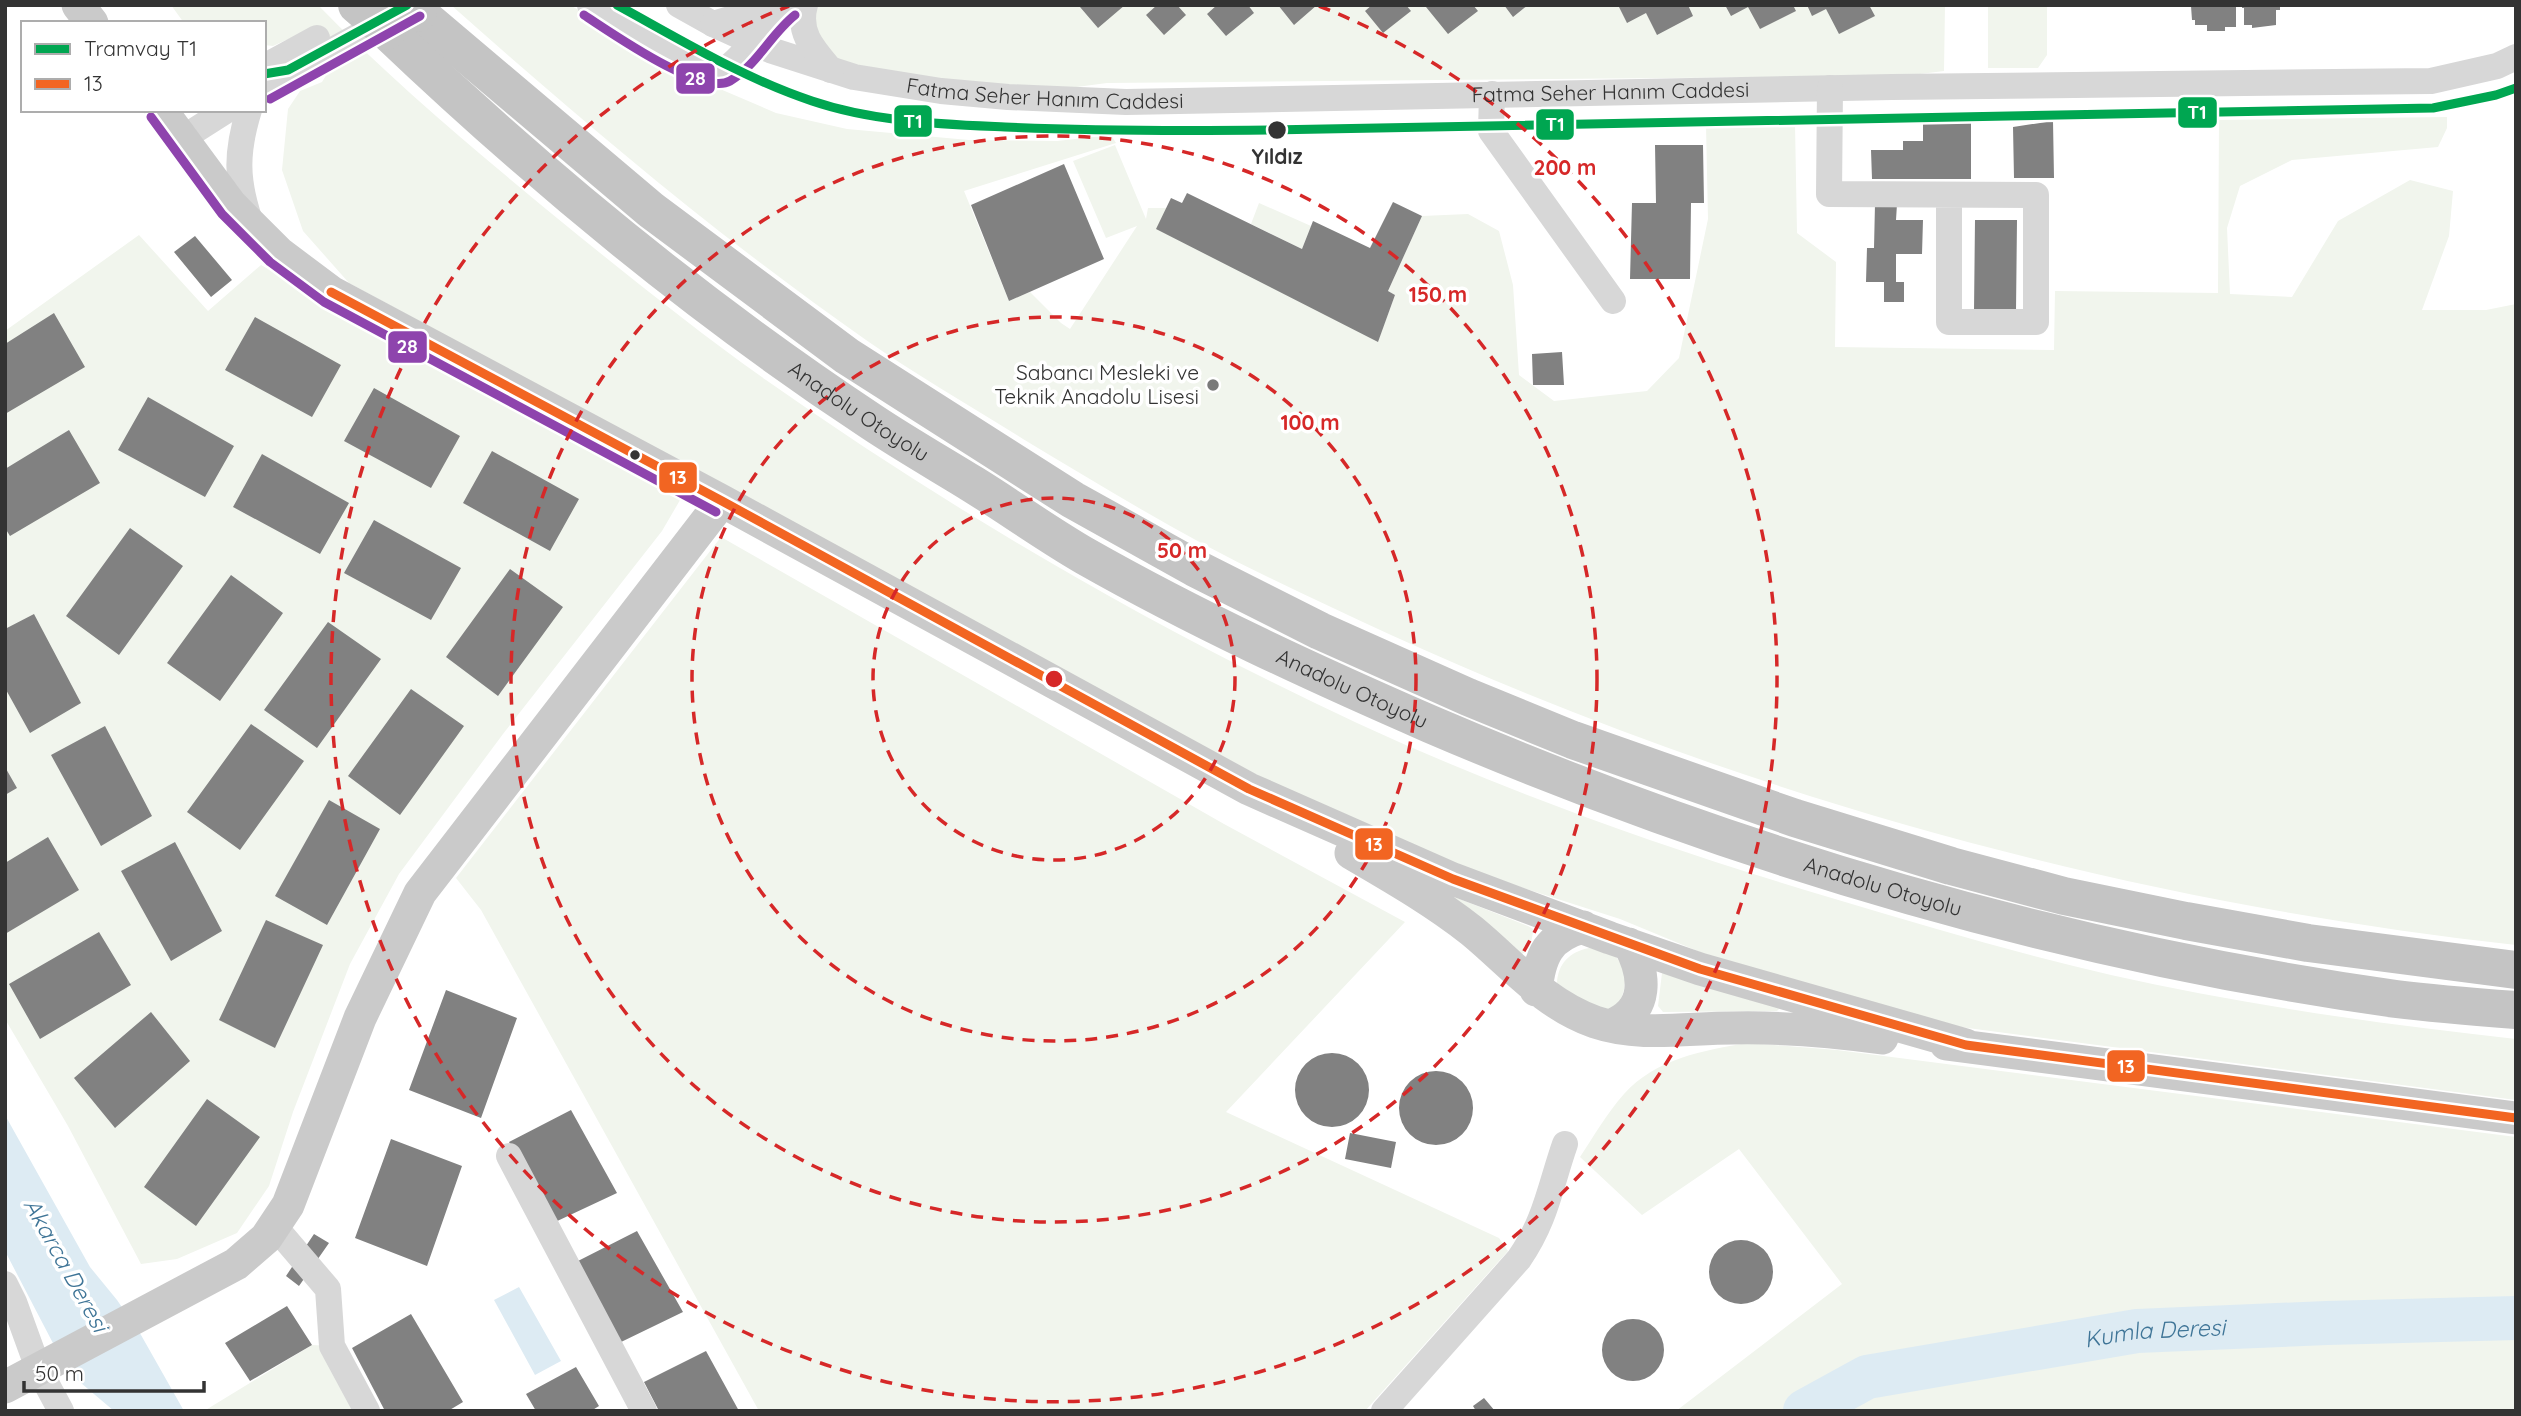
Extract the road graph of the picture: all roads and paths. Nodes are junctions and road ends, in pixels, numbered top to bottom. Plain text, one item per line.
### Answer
1 (78, 5) edge
2 (357, 5) edge
3 (590, 5) edge
4 (679, 5) edge
5 (756, 5) edge
6 (787, 5) edge
7 (805, 5) edge
8 (401, 12) edge
9 (90, 21) edge
10 (713, 24) junction
11 (751, 41) junction
12 (2516, 57) edge
13 (266, 66) edge
14 (831, 70) junction
15 (266, 87) edge
16 (1830, 89) junction
17 (1492, 94) junction
18 (216, 112) edge
19 (248, 112) edge
20 (173, 120) edge
21 (1949, 195) junction
22 (252, 226) junction
23 (1613, 301) dead end
24 (722, 501) junction
25 (1249, 789) junction
26 (1583, 927) junction
27 (1629, 944) junction
28 (2516, 970) edge
29 (1536, 990) junction
30 (2516, 1010) edge
31 (1612, 1025) junction
32 (1966, 1045) junction
33 (2516, 1118) edge
34 (1564, 1144) dead end
35 (509, 1156) dead end
36 (275, 1227) junction
37 (5, 1284) edge
38 (49, 1362) junction
39 (5, 1387) edge
40 (61, 1411) edge
41 (367, 1411) edge
42 (644, 1411) edge
43 (1384, 1411) edge

1 - 9 main road
2 - 8 highway, Anadolu Otoyolu, bridge
3 - 11 street
4 - 10 street, Fatma Seher Hanım Caddesi
5 - 10 street
6 - 11 street
7 - 14 street
8 - 13 street
8 - 15 street
8 - 28 highway, Anadolu Otoyolu
8 - 30 highway, Anadolu Otoyolu
10 - 11 street, Fatma Seher Hanım Caddesi
11 - 14 street, Fatma Seher Hanım Caddesi
12 - 16 street, Fatma Seher Hanım Caddesi
14 - 17 street, Fatma Seher Hanım Caddesi
16 - 17 street, Fatma Seher Hanım Caddesi
16 - 21 street
17 - 23 street
18 - 20 street
19 - 22 street
20 - 22 main road
21 - 21 street
22 - 24 main road
24 - 25 main road
24 - 36 main road
25 - 26 main road
25 - 29 main road
26 - 27 main road
26 - 29 main road
27 - 31 main road
27 - 32 main road
29 - 31 main road
31 - 32 main road
32 - 33 main road
34 - 43 street
35 - 42 street
36 - 38 main road
36 - 41 street
37 - 38 street
38 - 39 main road
38 - 40 street

